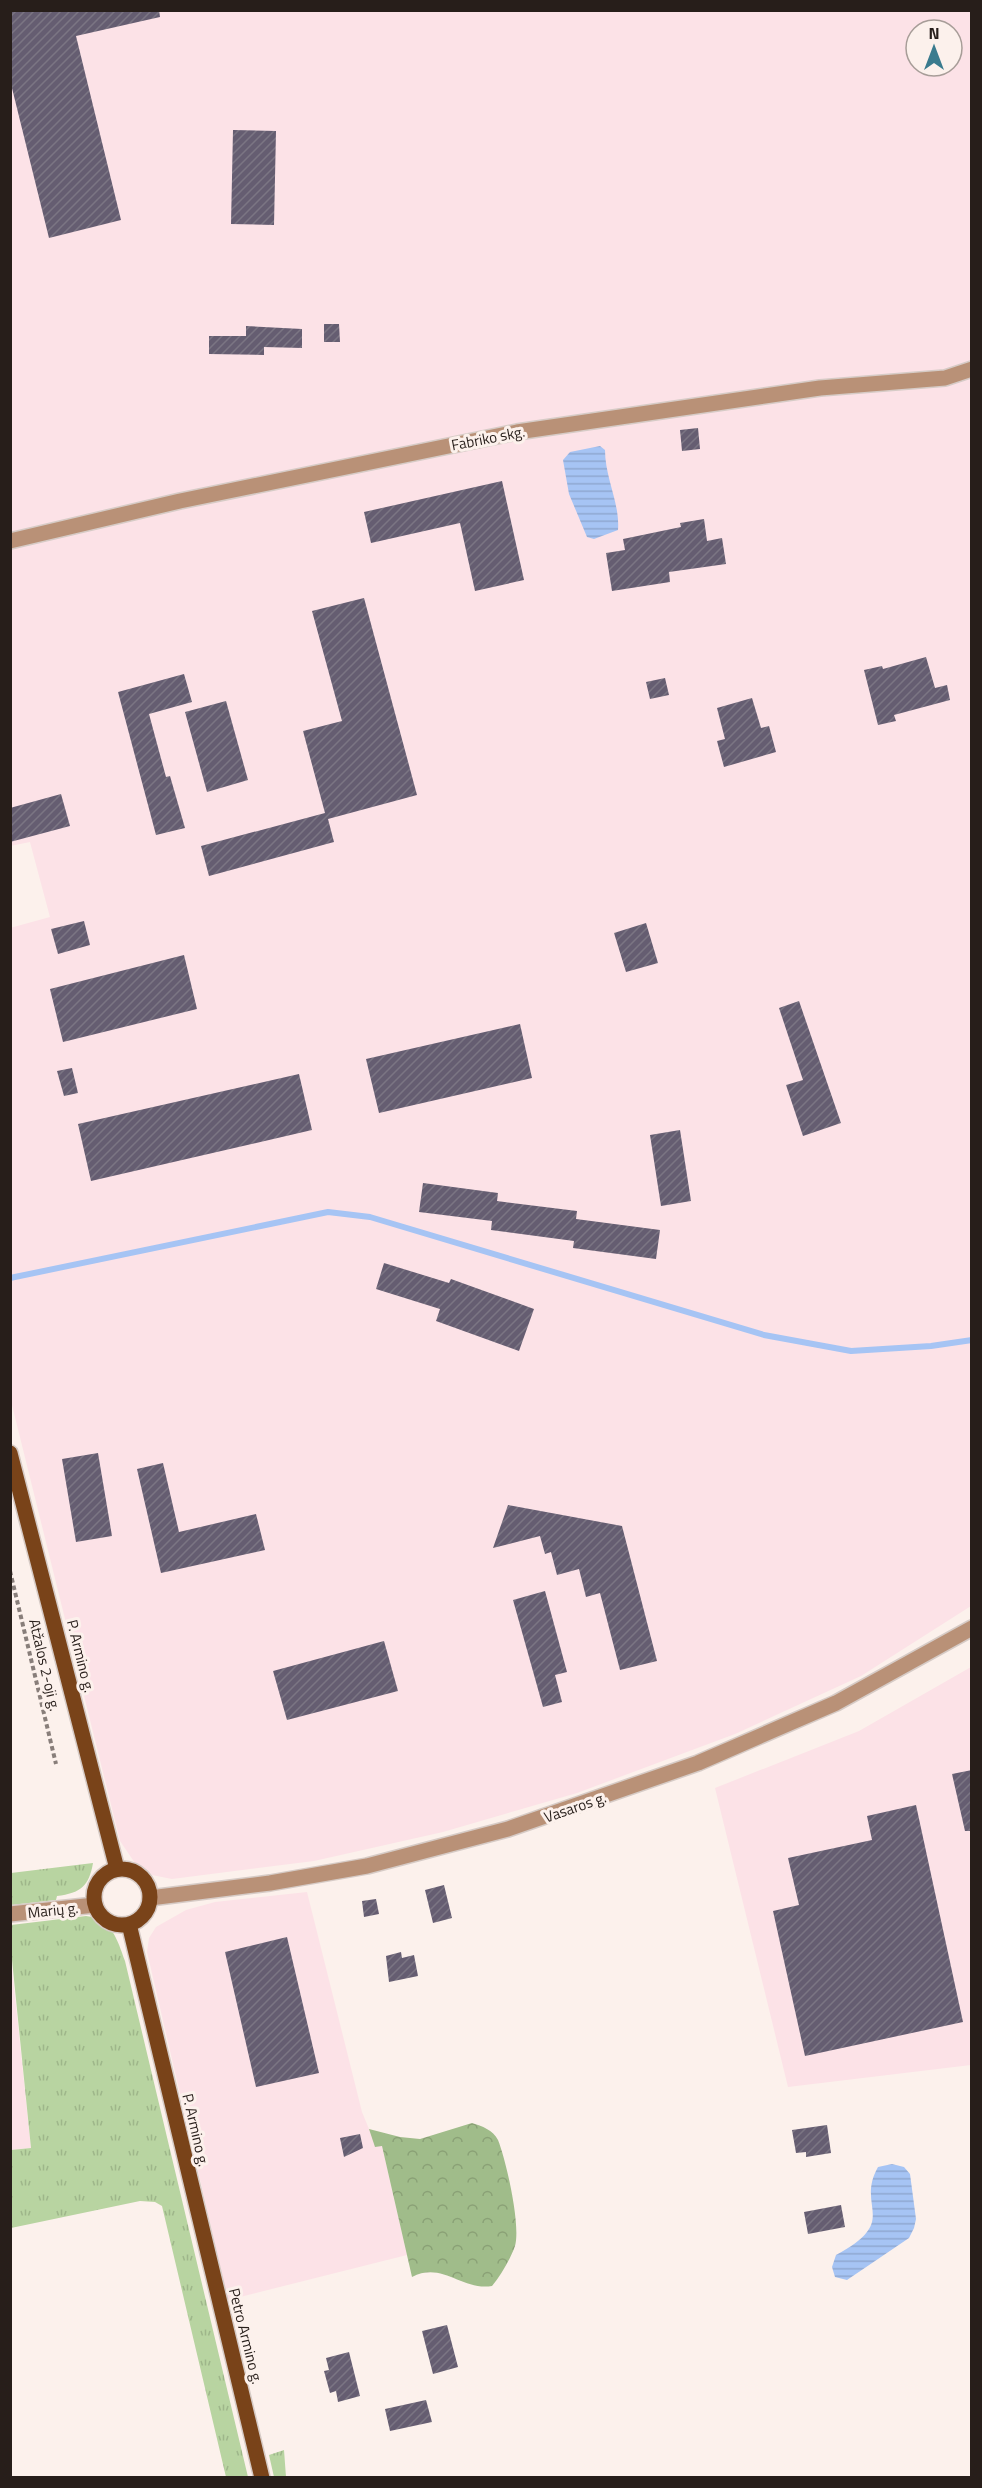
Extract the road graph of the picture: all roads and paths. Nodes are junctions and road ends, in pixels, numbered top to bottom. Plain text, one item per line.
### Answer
1 (972, 369) edge
2 (10, 541) edge
3 (10, 1453) edge
4 (10, 1571) edge
5 (972, 1628) edge
6 (56, 1764) dead end
7 (117, 1869) junction
8 (150, 1898) junction
9 (95, 1905) junction
10 (10, 1914) edge
11 (129, 1924) junction
12 (195, 2204) joint
13 (262, 2478) edge

1 - 2 street, Fabriko skg.
3 - 7 main road, P. Armino g.
4 - 6 path, Atžalos 2-oji g.
5 - 8 street, Vasaros g.
7 - 8 main road
7 - 9 main road
8 - 11 main road
9 - 10 street, Marių g.
9 - 11 main road
11 - 12 main road, P. Armino g.
12 - 13 main road, Petro Armino g.

